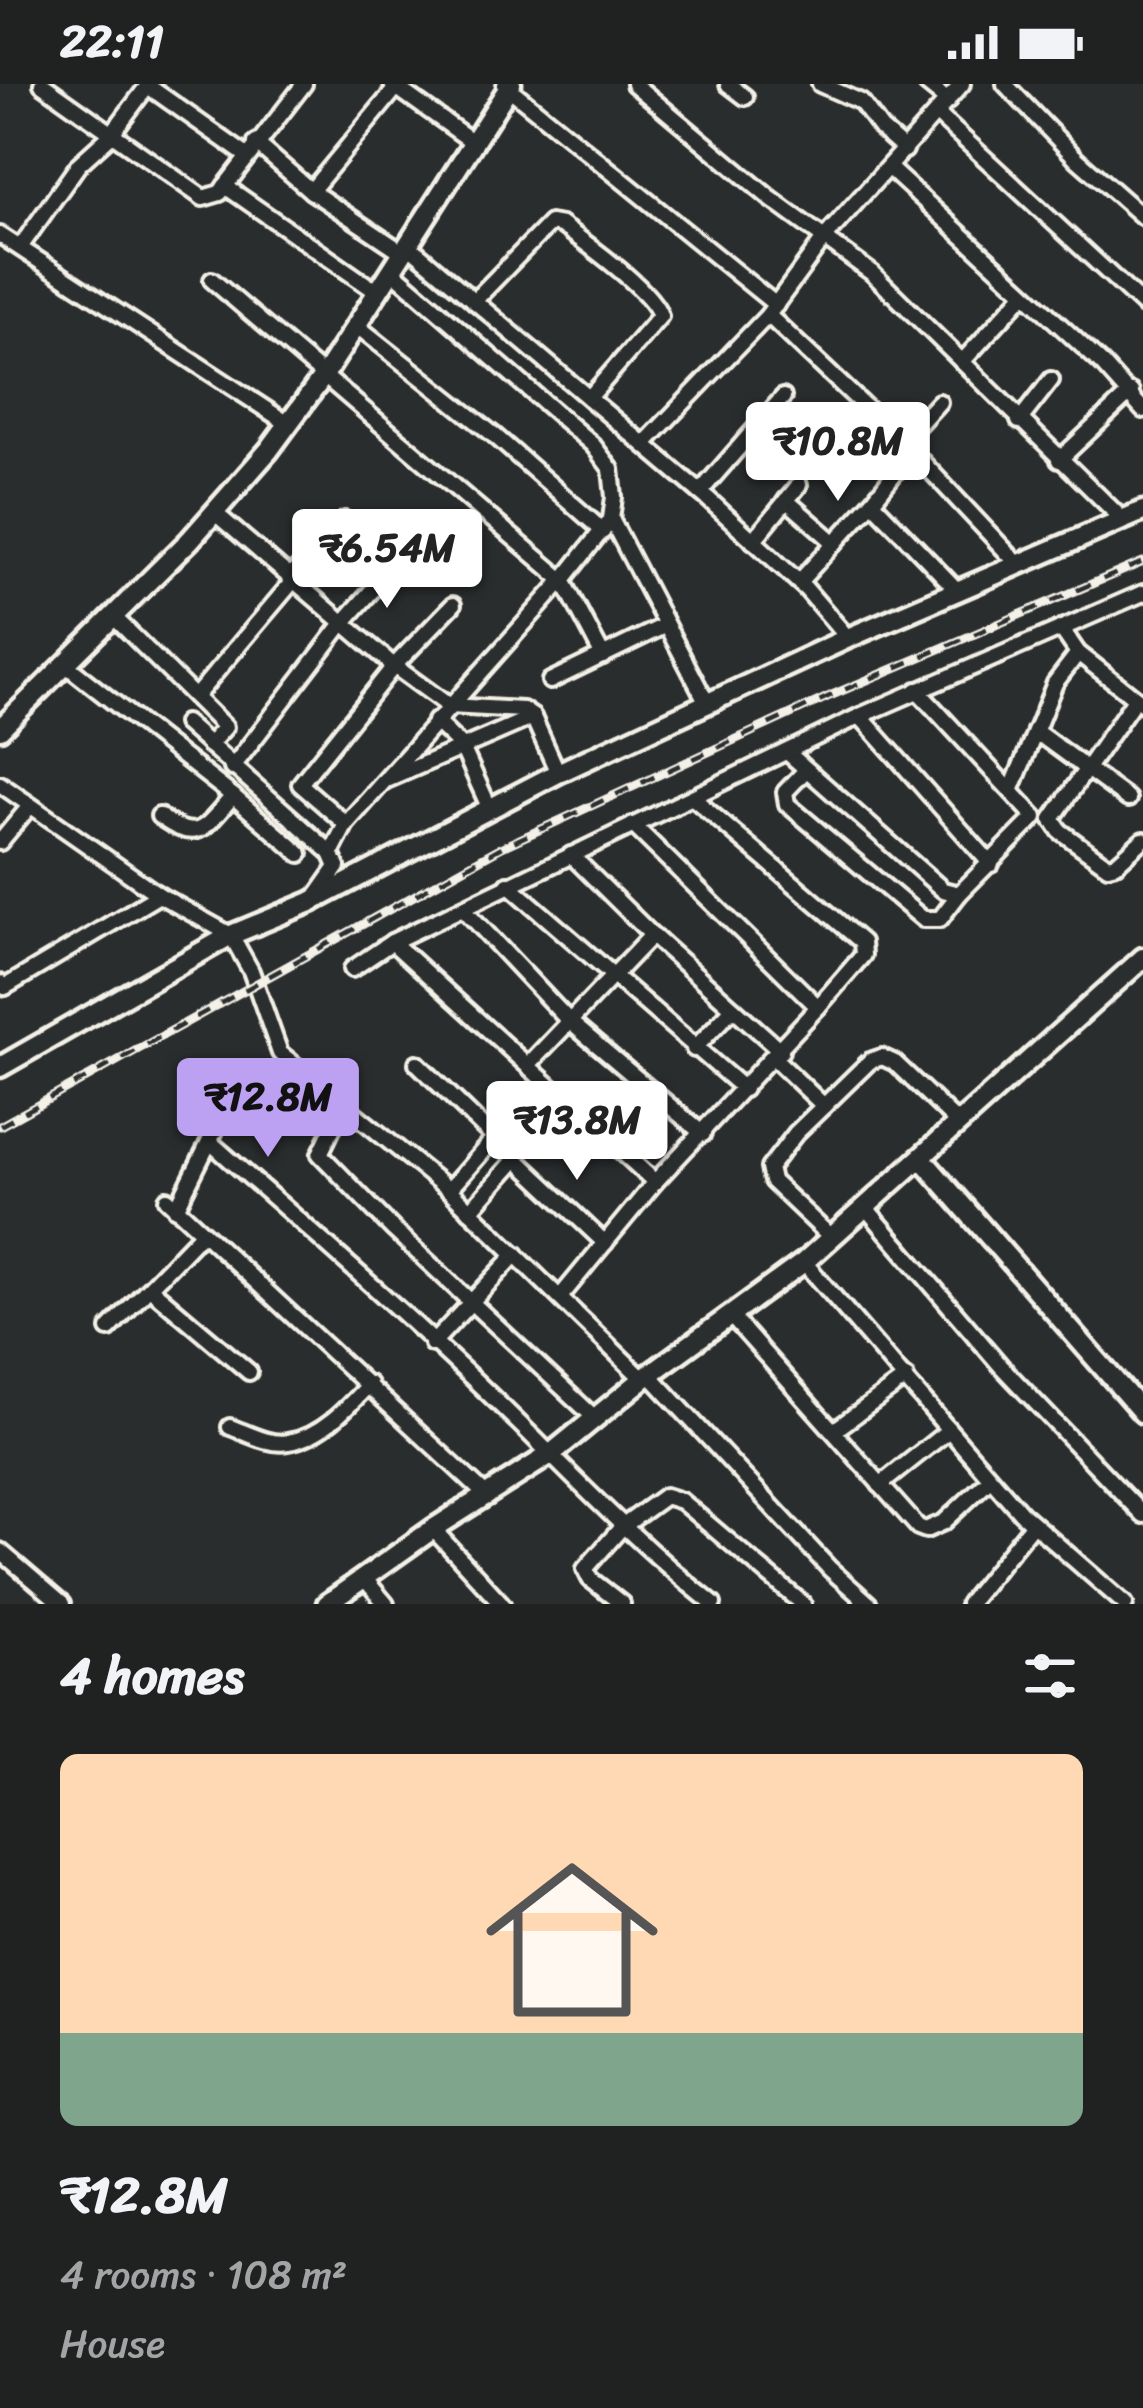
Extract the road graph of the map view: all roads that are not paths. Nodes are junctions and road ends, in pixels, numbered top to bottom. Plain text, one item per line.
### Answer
1 (41, 84) edge
2 (304, 84) edge
3 (634, 84) edge
4 (728, 84) edge
5 (820, 84) edge
6 (927, 84) edge
7 (962, 84) edge
8 (149, 85) edge
9 (507, 85) edge
10 (1007, 85) edge
11 (394, 86) edge
12 (746, 97) dead end
13 (948, 101) junction
14 (937, 114) junction
15 (110, 136) junction
16 (473, 142) junction
17 (252, 150) junction
18 (904, 150) junction
19 (889, 168) junction
20 (225, 186) junction
21 (311, 191) junction
22 (1143, 217) edge
23 (0, 235) edge
24 (825, 237) junction
25 (21, 246) junction
26 (405, 249) junction
27 (391, 270) junction
28 (212, 280) dead end
29 (377, 292) junction
30 (1024, 294) junction
31 (474, 301) junction
32 (1143, 305) edge
33 (772, 310) junction
34 (356, 325) junction
35 (962, 362) junction
36 (325, 374) junction
37 (1051, 380) dead end
38 (1131, 392) junction
39 (783, 397) dead end
40 (589, 398) junction
41 (939, 402) dead end
42 (1143, 410) edge
43 (1019, 421) junction
44 (287, 423) junction
45 (644, 445) junction
46 (907, 447) junction
47 (1059, 460) junction
48 (799, 485) dead end
49 (700, 492) junction
50 (786, 500) junction
51 (872, 502) junction
52 (1143, 511) edge
53 (215, 513) junction
54 (345, 520) dead end
55 (1123, 520) junction
56 (607, 525) junction
57 (753, 541) junction
58 (836, 543) junction
59 (1017, 563) junction
60 (394, 566) dead end
61 (291, 579) junction
62 (563, 580) junction
63 (800, 582) junction
64 (958, 591) junction
65 (1143, 593) edge
66 (453, 605) dead end
67 (114, 617) junction
68 (343, 623) junction
69 (664, 626) junction
70 (1061, 628) junction
71 (848, 638) junction
72 (1078, 653) junction
73 (603, 656) junction
74 (66, 665) junction
75 (394, 666) junction
76 (550, 681) dead end
77 (917, 690) junction
78 (195, 697) junction
79 (1139, 701) edge
80 (708, 705) junction
81 (449, 706) junction
82 (533, 716) junction
83 (860, 716) junction
84 (435, 721) junction
85 (184, 723) dead end
86 (0, 729) edge
87 (1035, 731) junction
88 (209, 745) junction
89 (462, 747) junction
90 (787, 752) junction
91 (1086, 767) junction
92 (232, 768) junction
93 (806, 770) junction
94 (559, 773) junction
95 (384, 781) junction
96 (0, 784) edge
97 (1011, 791) junction
98 (233, 796) junction
99 (693, 798) junction
100 (1128, 799) dead end
101 (30, 806) junction
102 (489, 807) junction
103 (159, 816) dead end
104 (346, 824) junction
105 (633, 825) junction
106 (1143, 840) edge
107 (0, 842) edge
108 (331, 853) junction
109 (300, 854) dead end
110 (571, 855) junction
111 (991, 863) junction
112 (508, 884) junction
113 (959, 894) junction
114 (159, 895) junction
115 (311, 902) junction
116 (463, 908) junction
117 (231, 935) junction
118 (652, 935) junction
119 (392, 942) junction
120 (1143, 958) edge
121 (352, 968) dead end
122 (613, 975) junction
123 (0, 983) edge
124 (818, 1007) junction
125 (734, 1008) junction
126 (569, 1021) junction
127 (694, 1049) junction
128 (778, 1054) junction
129 (417, 1063) dead end
130 (529, 1065) junction
131 (0, 1067) edge
132 (744, 1090) junction
133 (233, 1094) dead end
134 (344, 1105) junction
135 (522, 1106) dead end
136 (824, 1106) junction
137 (958, 1124) junction
138 (703, 1135) junction
139 (495, 1138) junction
140 (210, 1142) junction
141 (516, 1159) junction
142 (921, 1159) junction
143 (655, 1182) junction
144 (449, 1190) junction
145 (866, 1208) junction
146 (470, 1211) junction
147 (202, 1233) junction
148 (832, 1238) junction
149 (605, 1243) junction
150 (516, 1254) junction
151 (804, 1262) junction
152 (151, 1289) junction
153 (560, 1296) junction
154 (472, 1304) junction
155 (731, 1316) junction
156 (109, 1329) dead end
157 (432, 1344) junction
158 (249, 1372) dead end
159 (646, 1377) junction
160 (906, 1378) junction
161 (369, 1384) junction
162 (1143, 1413) edge
163 (596, 1419) junction
164 (230, 1426) dead end
165 (836, 1430) junction
166 (949, 1430) junction
167 (551, 1454) junction
168 (990, 1479) junction
169 (880, 1485) junction
170 (488, 1497) junction
171 (1143, 1515) edge
172 (1033, 1525) junction
173 (622, 1527) junction
174 (433, 1529) junction
175 (0, 1551) edge
176 (364, 1577) junction
177 (62, 1604) edge
178 (326, 1604) edge
179 (386, 1604) edge
180 (502, 1604) edge
181 (622, 1604) edge
182 (712, 1604) edge
183 (802, 1604) edge
184 (869, 1604) edge
185 (968, 1604) edge
186 (1125, 1604) edge

1 - 15 street
2 - 17 street
3 - 24 street
4 - 12 street
5 - 18 street
6 - 13 street
7 - 13 street
8 - 15 street
8 - 17 street
9 - 16 street
9 - 33 street
10 - 22 street
11 - 16 street
11 - 21 street
13 - 14 street
14 - 18 street
14 - 32 street
15 - 20 street
15 - 25 street
16 - 26 street
17 - 20 street
17 - 21 street
18 - 19 street
19 - 24 street
19 - 30 street
20 - 29 street
21 - 26 street
23 - 25 street
24 - 33 street
24 - 35 street
25 - 44 street
26 - 27 street
26 - 31 street
27 - 29 street
27 - 56 street
28 - 36 street
29 - 34 street
30 - 35 street
30 - 38 street
31 - 40 street
31 - 40 street
33 - 45 street
33 - 46 street
34 - 36 street
34 - 56 street
35 - 43 street
36 - 44 street
36 - 62 street
37 - 43 street
38 - 42 street
38 - 47 street
39 - 49 street
40 - 45 street
41 - 46 street
43 - 47 street
44 - 53 street
45 - 49 street
46 - 51 street
46 - 59 street
47 - 55 street
48 - 50 street
49 - 57 street
50 - 57 street
50 - 58 street
51 - 58 street
51 - 64 street
52 - 55 street
53 - 61 street
53 - 67 street
54 - 61 street
55 - 59 street
56 - 62 street
56 - 69 street
57 - 63 street
58 - 63 street
59 - 64 street
60 - 68 street
61 - 68 street
61 - 78 street
62 - 73 street
62 - 81 street
63 - 71 street
64 - 71 street
65 - 70 street
66 - 75 street
67 - 74 street
67 - 78 street
68 - 75 street
68 - 92 street
69 - 73 street
69 - 80 street
70 - 72 street
70 - 77 street
71 - 80 street
72 - 79 street
72 - 87 street
73 - 76 street
74 - 86 street
74 - 98 street
75 - 81 street
75 - 104 street
77 - 83 street
77 - 97 street
78 - 88 street
79 - 91 street
80 - 94 street
81 - 82 street
81 - 84 street
82 - 89 street
82 - 94 street
83 - 90 street
83 - 111 street
84 - 89 street
84 - 95 street
85 - 88 street
87 - 91 street
87 - 97 street
88 - 92 street
89 - 95 street
89 - 102 street
90 - 93 street
90 - 99 street
91 - 100 street
91 - 106 street
92 - 108 street
93 - 113 street
93 - 113 street
94 - 102 street
95 - 104 street
96 - 101 street
97 - 111 street
98 - 103 street
98 - 109 street
99 - 105 street
99 - 124 street
101 - 107 street
101 - 114 street
102 - 115 street
104 - 108 street
105 - 110 street
105 - 124 street
108 - 115 street
110 - 112 street
110 - 118 street
111 - 113 street
112 - 116 street
112 - 122 street
114 - 117 street
114 - 123 street
115 - 117 street
116 - 119 street
116 - 126 street
117 - 131 street
117 - 134 street
118 - 122 street
118 - 125 street
119 - 121 street
119 - 130 street
120 - 137 street
122 - 126 street
122 - 127 street
124 - 128 street
125 - 127 street
125 - 128 street
126 - 130 street
126 - 138 street
127 - 132 street
128 - 132 street
128 - 136 street
129 - 139 street
130 - 143 street
132 - 138 street
133 - 140 street
134 - 144 street
134 - 154 street
135 - 139 street
136 - 137 street
136 - 148 street
137 - 142 street
138 - 143 street
139 - 141 street
139 - 144 street
140 - 147 street
140 - 157 street
141 - 146 street
141 - 149 street
142 - 145 street
142 - 162 street
143 - 149 street
144 - 146 street
145 - 148 street
145 - 171 street
146 - 150 street
147 - 152 street
147 - 161 street
148 - 151 street
149 - 153 street
150 - 153 street
150 - 154 street
151 - 155 street
151 - 160 street
152 - 156 street
152 - 158 street
153 - 159 street
154 - 157 street
154 - 163 street
155 - 159 street
155 - 165 street
157 - 167 street
159 - 163 street
159 - 184 street
160 - 165 street
160 - 166 street
161 - 164 street
161 - 170 street
163 - 167 street
165 - 169 street
166 - 168 street
166 - 169 street
167 - 170 street
167 - 173 street
168 - 169 street
168 - 172 street
170 - 174 street
172 - 185 street
172 - 186 street
173 - 181 street
173 - 182 street
173 - 183 street
174 - 176 street
174 - 180 street
175 - 177 street
176 - 178 street
176 - 179 street

